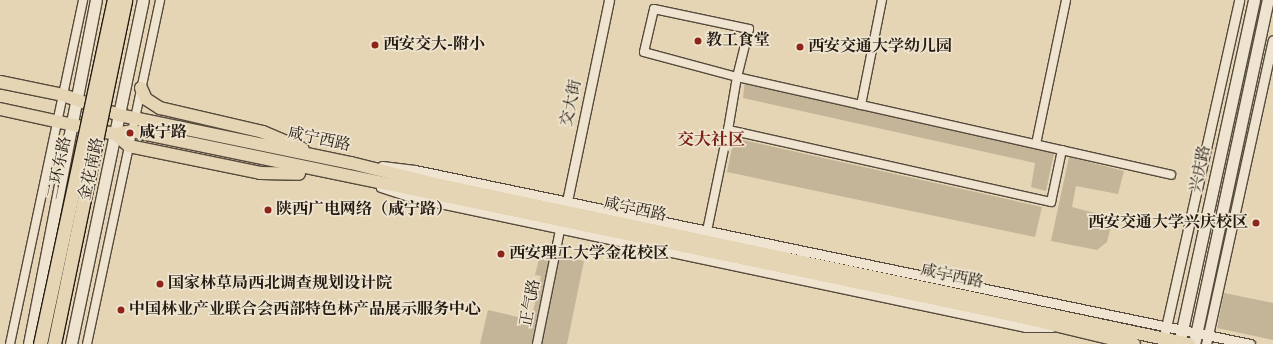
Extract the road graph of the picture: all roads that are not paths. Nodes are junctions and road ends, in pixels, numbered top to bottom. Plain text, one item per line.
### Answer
1 (84, 0) edge
2 (96, 0) edge
3 (114, 0) edge
4 (125, 0) edge
5 (143, 0) edge
6 (160, 0) edge
7 (609, 0) edge
8 (882, 0) edge
9 (1066, 0) edge
10 (1239, 0) edge
11 (1254, 0) edge
12 (1268, 0) edge
13 (1273, 40) edge
14 (737, 77) junction
15 (0, 82) edge
16 (141, 88) junction
17 (63, 95) junction
18 (77, 100) junction
19 (861, 105) junction
20 (0, 109) edge
21 (119, 114) junction
22 (135, 118) junction
23 (58, 121) junction
24 (72, 125) junction
25 (728, 130) junction
26 (132, 132) junction
27 (115, 134) junction
28 (1036, 144) junction
29 (129, 146) junction
30 (1062, 150) junction
31 (316, 156) junction
32 (327, 174) junction
33 (1171, 175) dead end
34 (563, 216) junction
35 (707, 231) junction
36 (1164, 337) edge
37 (1195, 339) edge
38 (1207, 339) edge
39 (1182, 340) edge
40 (10, 344) edge
41 (29, 344) edge
42 (40, 344) edge
43 (54, 344) edge
44 (71, 344) edge
45 (87, 344) edge
46 (537, 344) edge
47 (1134, 344) edge
48 (1250, 344) edge

1 - 17 street
2 - 18 main road, 金花南路
3 - 42 highway, 二环东路, bridge
4 - 43 highway, 二环东路, bridge
5 - 21 main road, 金花南路
6 - 16 street
7 - 34 street, 交大街
8 - 19 street
9 - 28 street
10 - 36 street
11 - 39 main road, 兴庆路
12 - 37 main road, 兴庆路
13 - 38 street
14 - 14 street
14 - 19 street
14 - 25 street
15 - 17 main road, 咸宁西路
16 - 22 street
16 - 31 main road
17 - 18 main road, 咸宁西路
17 - 23 street
18 - 21 main road, 咸宁西路
18 - 24 main road, 金花南路
19 - 28 street
20 - 23 main road, 咸宁西路
21 - 22 main road, 咸宁西路
21 - 27 main road, 金花南路
22 - 26 street
22 - 31 main road, 咸宁西路
23 - 24 main road, 咸宁西路
23 - 40 street
24 - 27 main road, 咸宁西路
24 - 41 main road, 金花南路
25 - 30 street
25 - 35 street
26 - 27 main road, 咸宁西路
26 - 29 street
26 - 32 main road, 咸宁西路
27 - 29 main road
27 - 44 main road, 金花南路
28 - 30 street
29 - 32 main road
29 - 45 street
30 - 33 street
31 - 34 main road, 咸宁西路
32 - 34 main road, 咸宁西路
34 - 35 street
34 - 36 main road, 咸宁西路
34 - 46 street, 正气路
34 - 47 main road, 咸宁西路
35 - 36 street
36 - 39 main road, 咸宁西路
37 - 38 street
37 - 39 street
38 - 48 street

